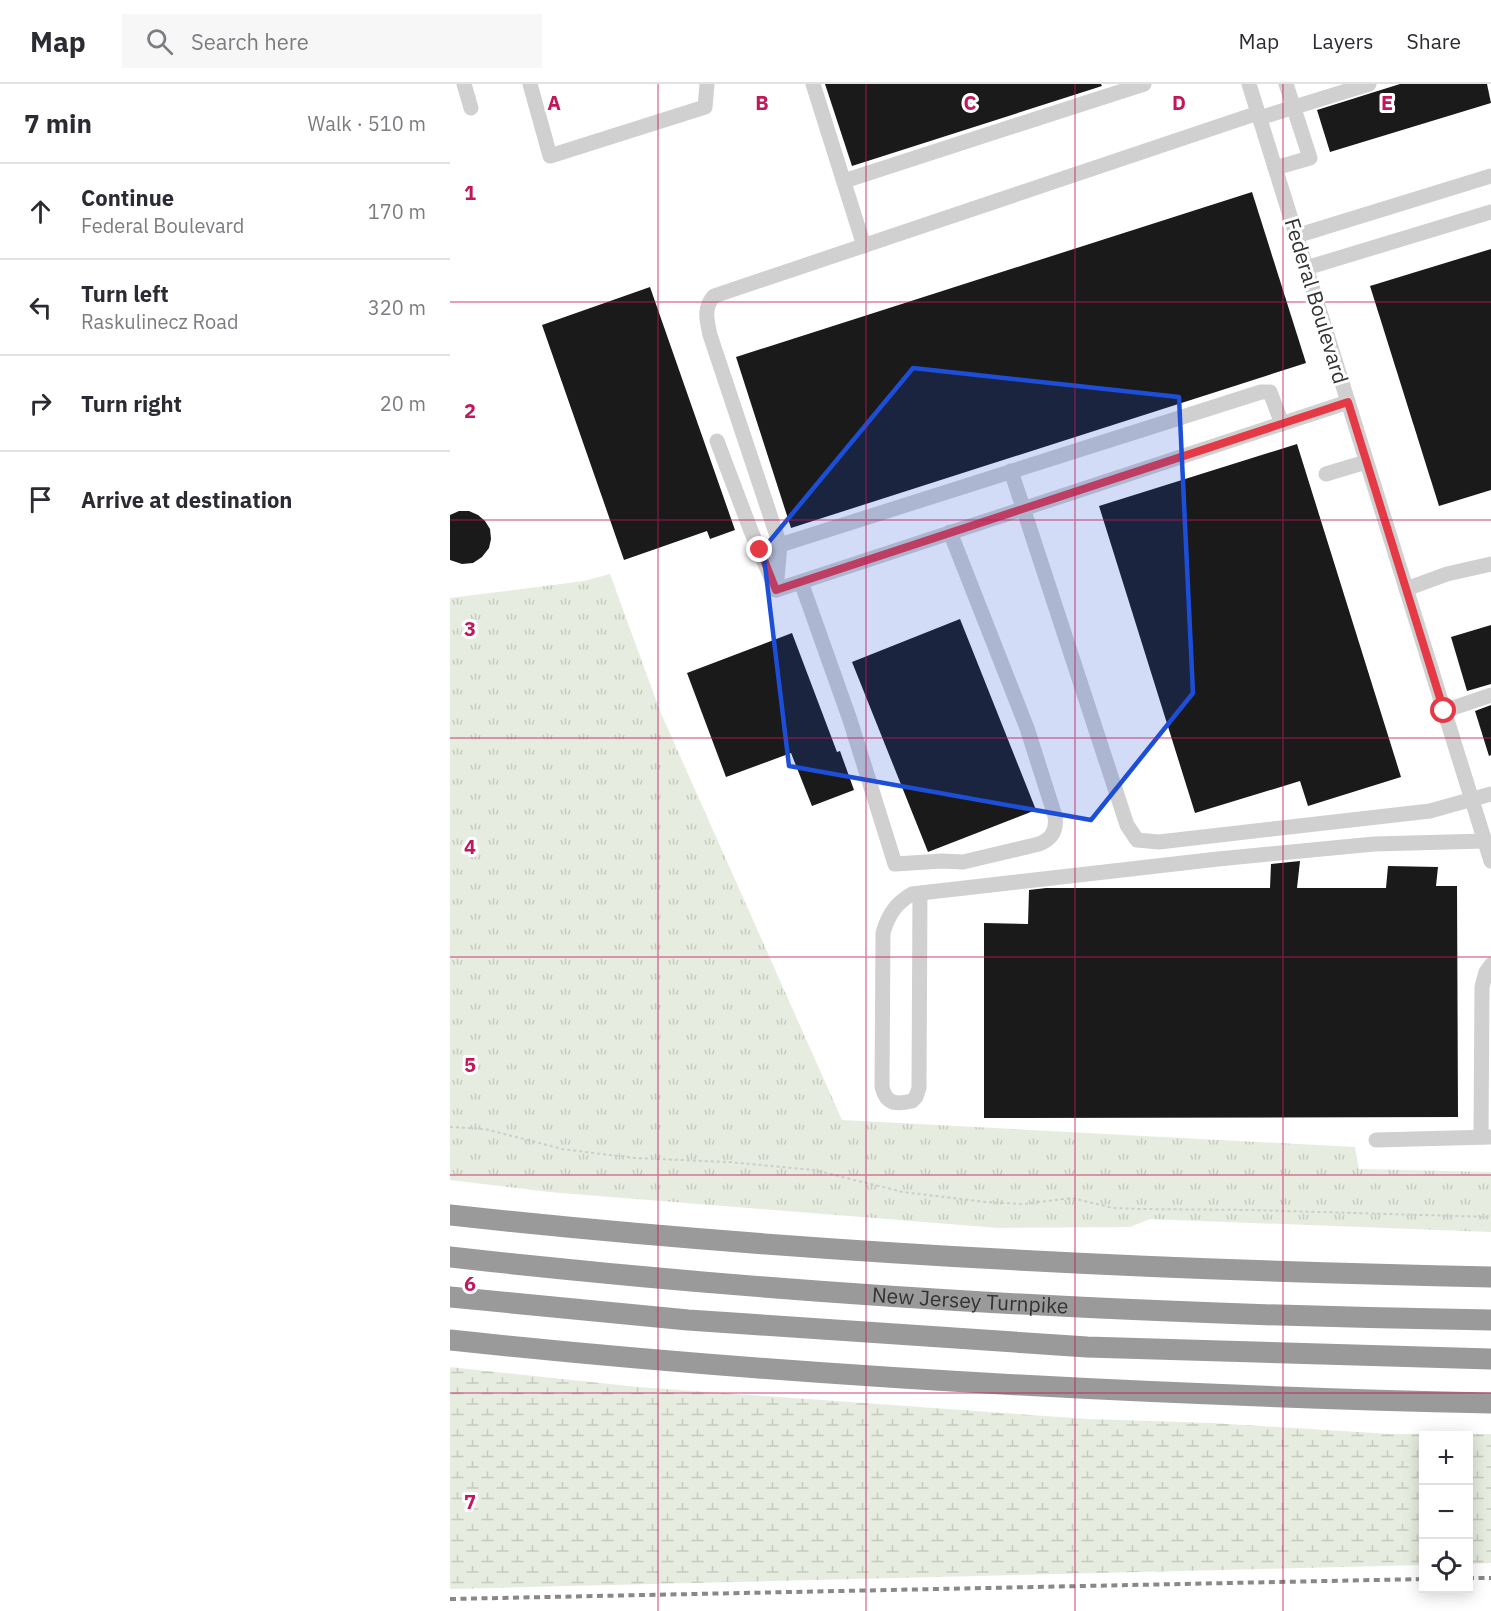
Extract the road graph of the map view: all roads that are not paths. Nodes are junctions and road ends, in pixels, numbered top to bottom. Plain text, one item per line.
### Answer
1 (464, 84) edge
2 (530, 84) edge
3 (707, 84) edge
4 (813, 84) edge
5 (1144, 84) edge
6 (1249, 84) edge
7 (1286, 84) edge
8 (1369, 84) edge
9 (1293, 107) junction
10 (471, 108) dead end
11 (1258, 116) junction
12 (1275, 168) junction
13 (1491, 176) edge
14 (844, 181) junction
15 (1491, 212) edge
16 (1296, 236) junction
17 (864, 246) junction
18 (1306, 268) junction
19 (1348, 402) junction
20 (1282, 424) junction
21 (717, 441) dead end
22 (1366, 462) junction
23 (1011, 471) junction
24 (1326, 474) dead end
25 (1023, 509) junction
26 (950, 532) junction
27 (780, 545) junction
28 (1491, 564) edge
29 (801, 582) junction
30 (1406, 589) junction
31 (776, 590) junction
32 (1491, 695) edge
33 (1444, 711) junction
34 (1491, 794) edge
35 (1472, 800) junction
36 (1485, 841) junction
37 (1491, 861) edge
38 (920, 893) junction
39 (1491, 965) edge
40 (1482, 1013) junction
41 (1491, 1030) edge
42 (1486, 1137) edge
43 (1376, 1140) dead end
44 (450, 1215) edge
45 (450, 1257) edge
46 (1491, 1277) edge
47 (450, 1297) edge
48 (1491, 1320) edge
49 (450, 1340) edge
50 (1491, 1359) edge
51 (1491, 1402) edge

1 - 10 street
2 - 3 street
4 - 14 street
5 - 14 street
6 - 11 street, Federal Boulevard
7 - 9 street
8 - 9 street
9 - 11 street
9 - 12 street
11 - 12 street, Federal Boulevard
11 - 17 street
12 - 16 street, Federal Boulevard
13 - 16 street
14 - 17 street
15 - 18 street
16 - 18 street, Federal Boulevard
17 - 27 street
18 - 19 street, Federal Boulevard
19 - 20 street
19 - 22 street, Federal Boulevard
20 - 23 street
20 - 25 street
21 - 31 street
22 - 24 street
22 - 30 street, Federal Boulevard
23 - 25 street
23 - 27 street
25 - 26 street
25 - 35 street
26 - 29 street
26 - 29 street
27 - 31 street
28 - 30 street
29 - 31 street
30 - 33 street, Federal Boulevard
32 - 33 street
33 - 35 street, Federal Boulevard
34 - 35 street
35 - 36 street, Federal Boulevard
36 - 37 street, Federal Boulevard
36 - 38 street
38 - 38 street
39 - 40 street
40 - 41 street
40 - 42 street
42 - 43 street
44 - 46 highway, New Jersey Turnpike
45 - 48 highway, New Jersey Turnpike
47 - 50 highway, New Jersey Turnpike
49 - 51 highway

